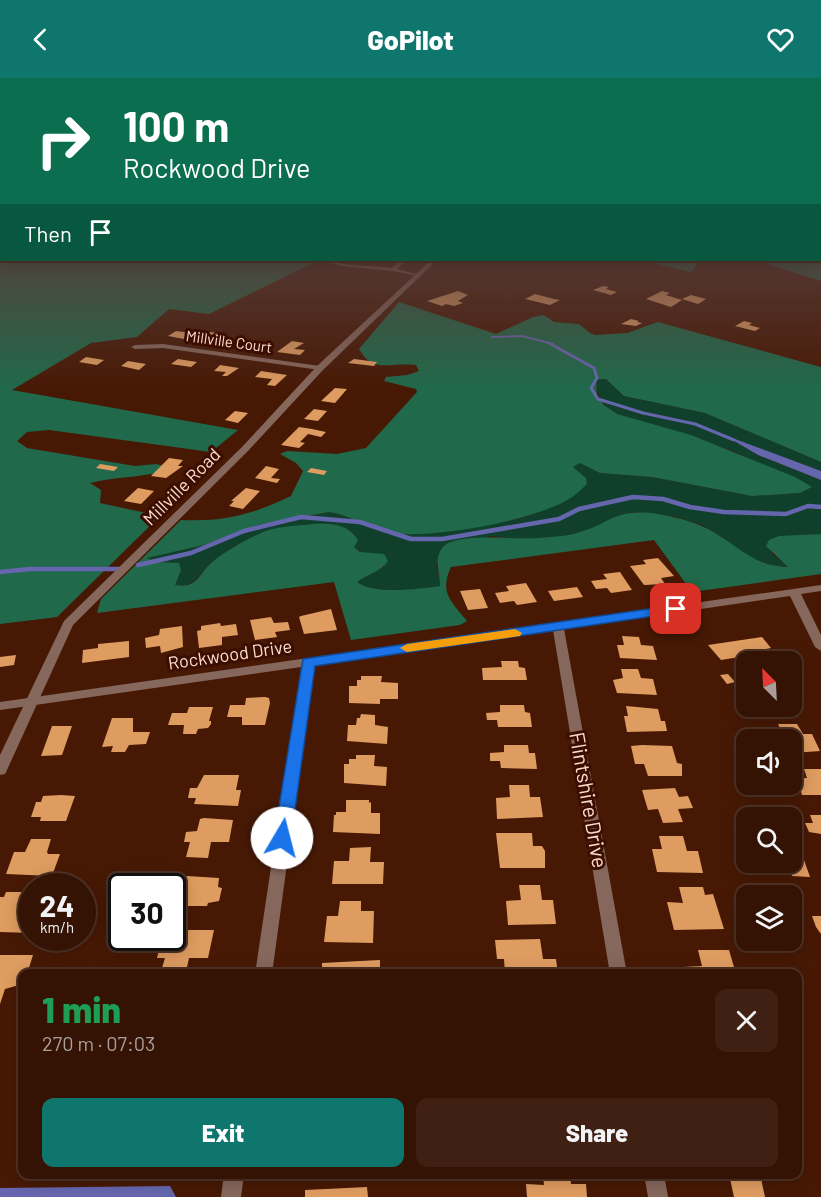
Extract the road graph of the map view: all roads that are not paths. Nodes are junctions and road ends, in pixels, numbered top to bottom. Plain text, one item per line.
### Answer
1 (408, 284) edge
2 (135, 347) dead end
3 (320, 368) junction
4 (821, 588) edge
5 (794, 592) junction
6 (558, 627) junction
7 (821, 647) edge
8 (308, 662) junction
9 (31, 702) junction
10 (0, 706) edge
11 (0, 770) edge
12 (264, 969) edge
13 (618, 969) edge
14 (233, 1179) edge
15 (655, 1179) edge
16 (231, 1197) edge
17 (658, 1197) edge

1 - 3 street, Millville Road
2 - 3 street, Millville Court
3 - 9 street, Millville Road
4 - 5 street, Rockwood Drive
5 - 6 street, Rockwood Drive
5 - 7 street
6 - 8 street, Rockwood Drive
6 - 13 street, Flintshire Drive
8 - 9 street, Rockwood Drive
8 - 12 street
9 - 10 street, Rockwood Drive
9 - 11 street, Millville Road
14 - 16 street
15 - 17 street

